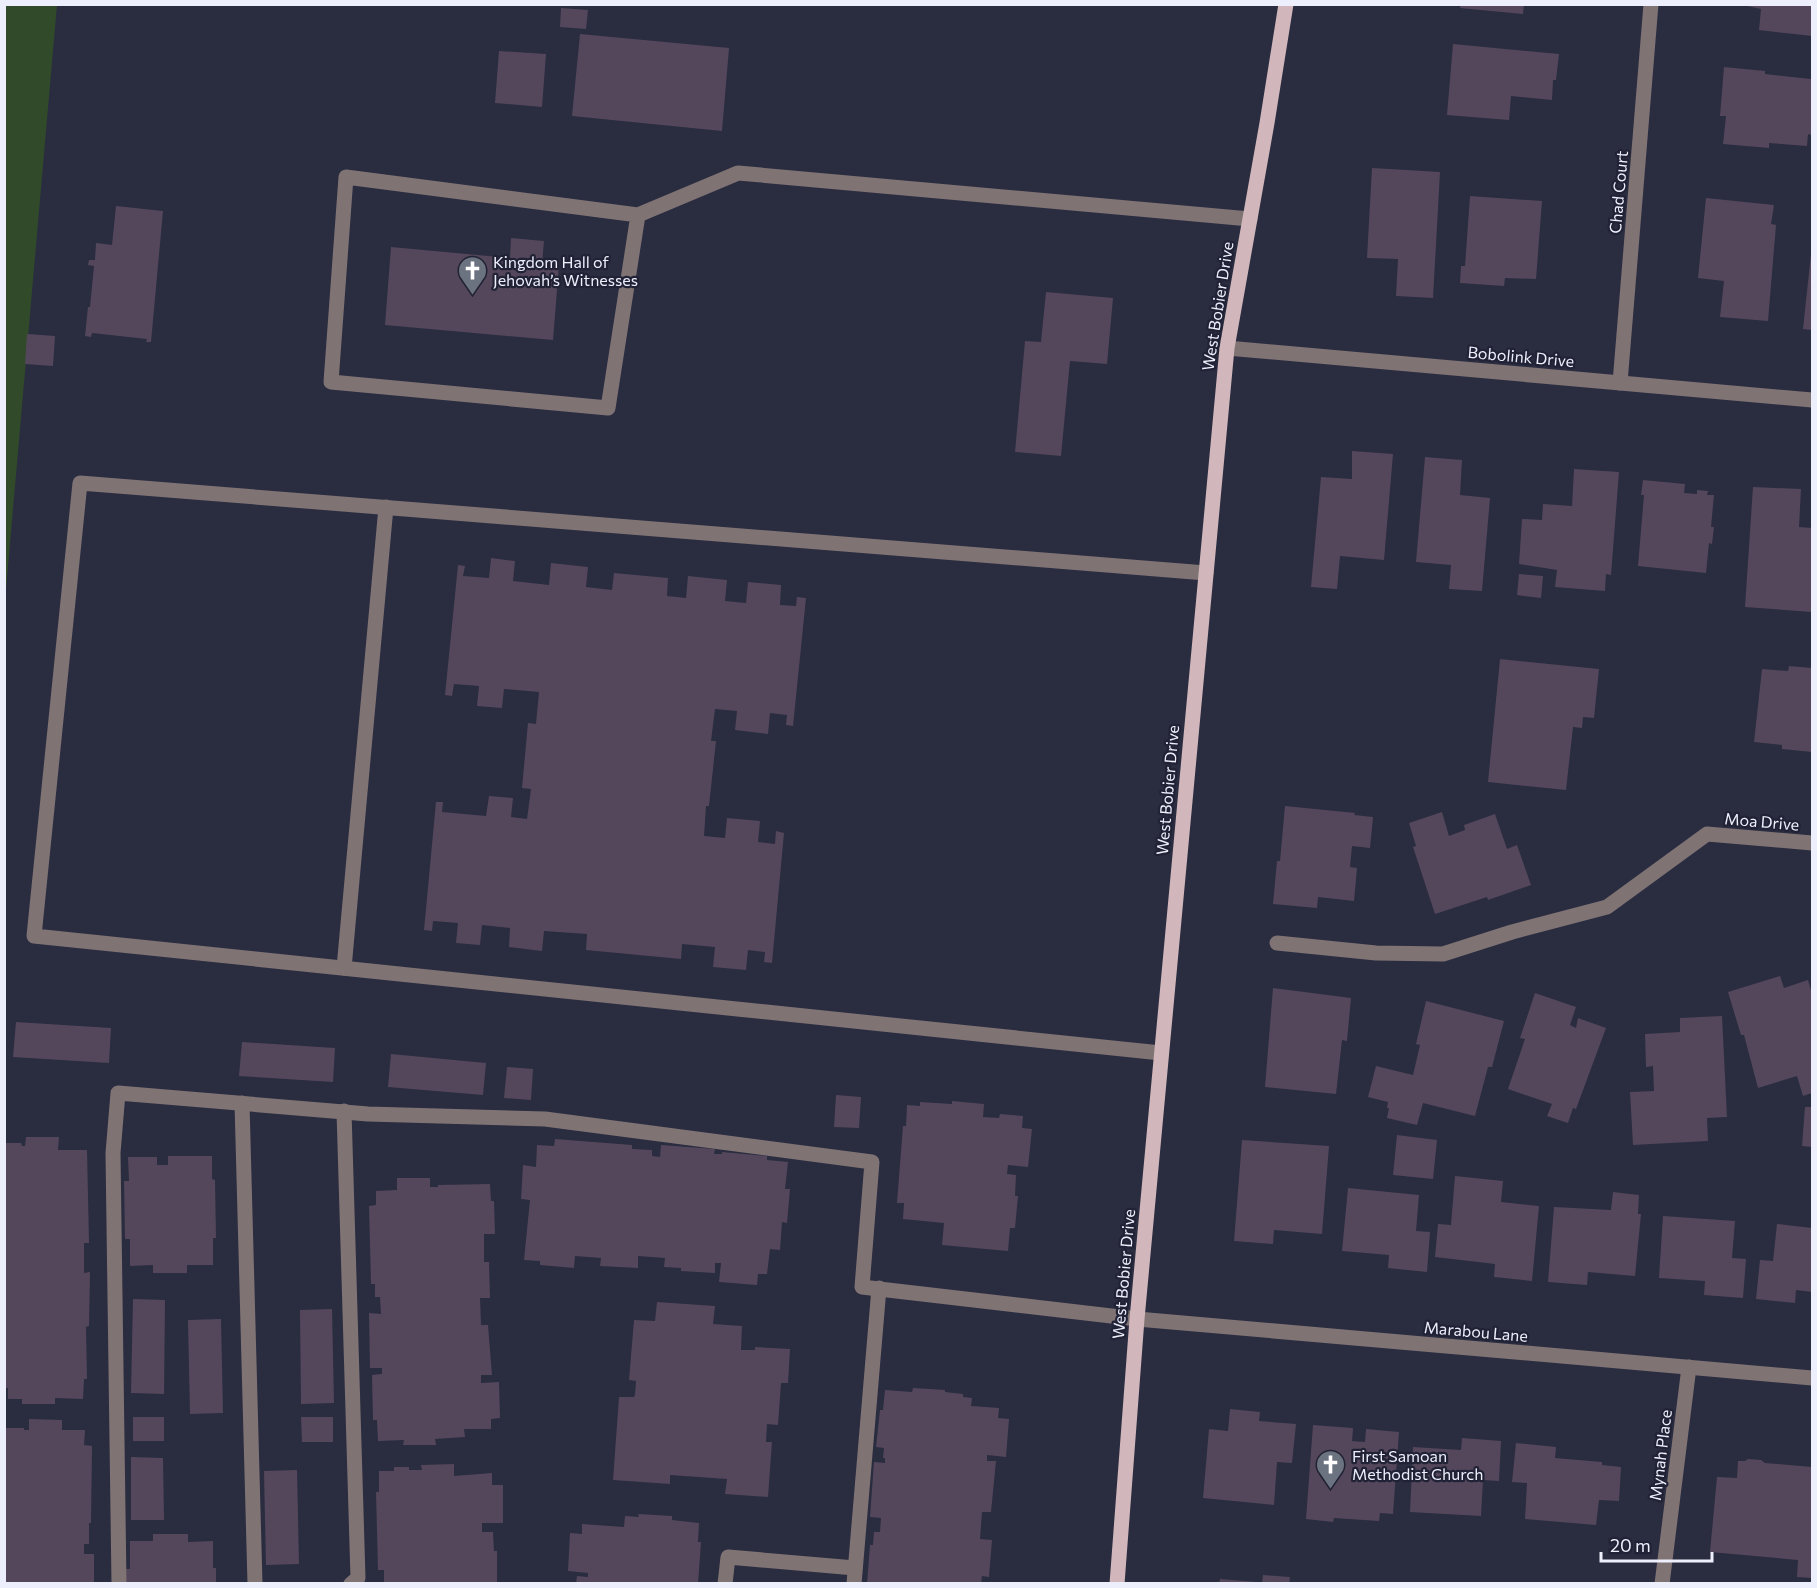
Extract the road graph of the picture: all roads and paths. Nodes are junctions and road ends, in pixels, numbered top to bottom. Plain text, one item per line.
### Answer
1 (1286, 4) edge
2 (1651, 4) edge
3 (638, 215) junction
4 (1250, 219) junction
5 (1227, 348) junction
6 (1620, 383) junction
7 (1812, 400) edge
8 (386, 507) junction
9 (1206, 573) junction
10 (1812, 843) edge
11 (1276, 943) dead end
12 (344, 968) junction
13 (1161, 1053) junction
14 (242, 1103) junction
15 (344, 1111) junction
16 (879, 1288) junction
17 (1137, 1319) junction
18 (1689, 1367) junction
19 (1812, 1378) edge
20 (855, 1576) edge
21 (120, 1584) edge
22 (255, 1584) edge
23 (351, 1584) edge
24 (725, 1584) edge
25 (1117, 1584) edge
26 (1662, 1584) edge

1 - 4 main road, West Bobier Drive
2 - 6 street, Chad Court
3 - 3 street
3 - 4 street
4 - 5 main road, West Bobier Drive
5 - 6 street, Bobolink Drive
5 - 9 main road, West Bobier Drive
6 - 7 street, Bobolink Drive
8 - 9 street
8 - 12 street
8 - 12 street
9 - 13 main road, West Bobier Drive
10 - 11 street, Moa Drive
12 - 13 street
13 - 17 main road, West Bobier Drive
14 - 15 street
14 - 21 street
14 - 22 street
15 - 16 street
15 - 23 street
16 - 17 street, Marabou Lane
16 - 20 street
17 - 18 street, Marabou Lane
17 - 25 main road, West Bobier Drive
18 - 19 street, Marabou Lane
18 - 26 street, Mynah Place
20 - 24 street

